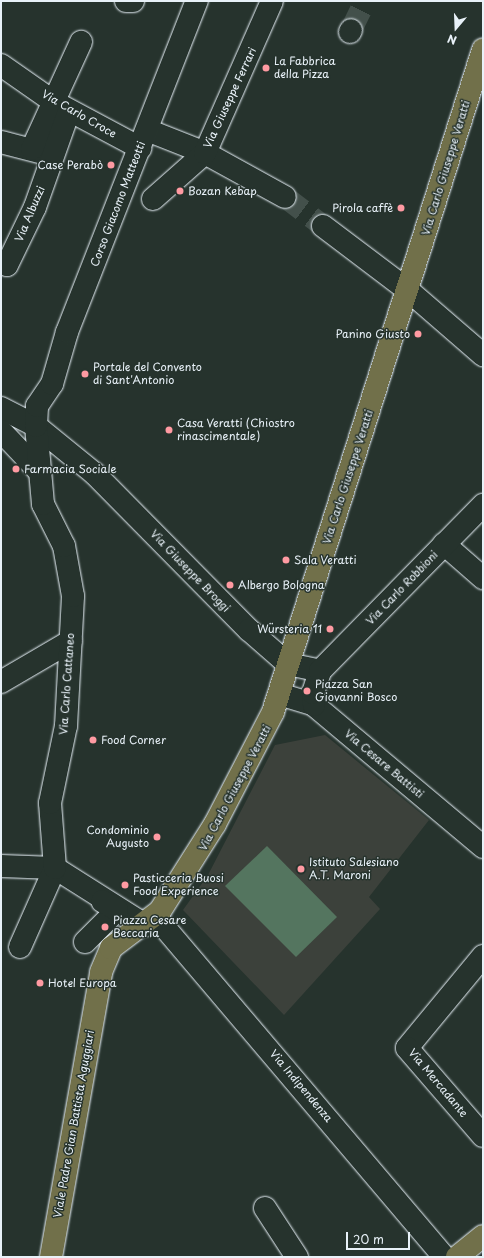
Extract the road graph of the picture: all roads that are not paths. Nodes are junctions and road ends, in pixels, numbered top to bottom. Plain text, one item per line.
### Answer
1 (126, 1) edge
2 (133, 1) edge
3 (197, 1) edge
4 (272, 1) edge
5 (81, 42) dead end
6 (483, 50) edge
7 (483, 58) edge
8 (1, 65) edge
9 (62, 107) junction
10 (144, 139) junction
11 (5, 144) edge
12 (42, 152) junction
13 (205, 153) junction
14 (285, 197) tunnel mouth
15 (153, 199) dead end
16 (323, 226) tunnel mouth
17 (1, 263) edge
18 (410, 292) junction
19 (483, 355) edge
20 (1, 408) edge
21 (37, 416) junction
22 (1, 432) edge
23 (39, 470) junction
24 (483, 504) edge
25 (444, 544) junction
26 (483, 578) edge
27 (70, 641) junction
28 (289, 665) junction
29 (320, 671) junction
30 (1, 682) edge
31 (280, 695) junction
32 (314, 706) junction
33 (483, 847) edge
34 (1, 866) edge
35 (55, 868) junction
36 (148, 921) junction
37 (86, 942) dead end
38 (20, 947) dead end
39 (483, 956) edge
40 (100, 991) junction
41 (483, 1136) edge
42 (265, 1208) dead end
43 (482, 1238) edge
44 (51, 1257) edge
45 (55, 1257) edge
46 (297, 1257) edge
47 (444, 1257) edge
48 (457, 1257) edge

1 - 2 street
3 - 10 street, Corso Giacomo Matteotti
4 - 13 street, Via Giuseppe Ferrari
5 - 9 street, Via Albuzzi
6 - 18 main road, Via Carlo Giuseppe Veratti
7 - 18 street, Via Carlo Giuseppe Veratti
8 - 9 street, Via Carlo Croce
9 - 10 street, Via Carlo Croce
9 - 12 street, Via Albuzzi
10 - 13 street, Via Carlo Croce
10 - 21 street, Corso Giacomo Matteotti
11 - 12 street
12 - 17 street, Via Albuzzi
13 - 14 street, Via Carlo Croce
13 - 15 street, Via Giuseppe Ferrari
16 - 18 street
18 - 19 street
18 - 28 main road, Via Carlo Giuseppe Veratti
20 - 21 street, Via Giuseppe Broggi
21 - 23 street, Via Carlo Cattaneo
21 - 28 street, Via Giuseppe Broggi
22 - 23 street
23 - 27 street, Via Carlo Cattaneo
24 - 25 street, Via Carlo Robbioni
25 - 26 street
25 - 29 street, Via Carlo Robbioni
27 - 30 street
27 - 35 street, Via Carlo Cattaneo
28 - 29 street
28 - 31 main road, Via Carlo Giuseppe Veratti
29 - 32 street
31 - 32 street, Via Cesare Battisti
31 - 36 main road, Via Carlo Giuseppe Veratti
32 - 33 street, Via Cesare Battisti
34 - 35 street
35 - 36 street
35 - 37 street
35 - 38 street
36 - 40 main road
36 - 47 street, Via Indipendenza
39 - 41 street, Via Mercadante
40 - 44 main road, Viale Padre Gian Battista Aguggiari
40 - 45 street, Viale Padre Gian Battista Aguggiari
42 - 46 street
43 - 48 main road

